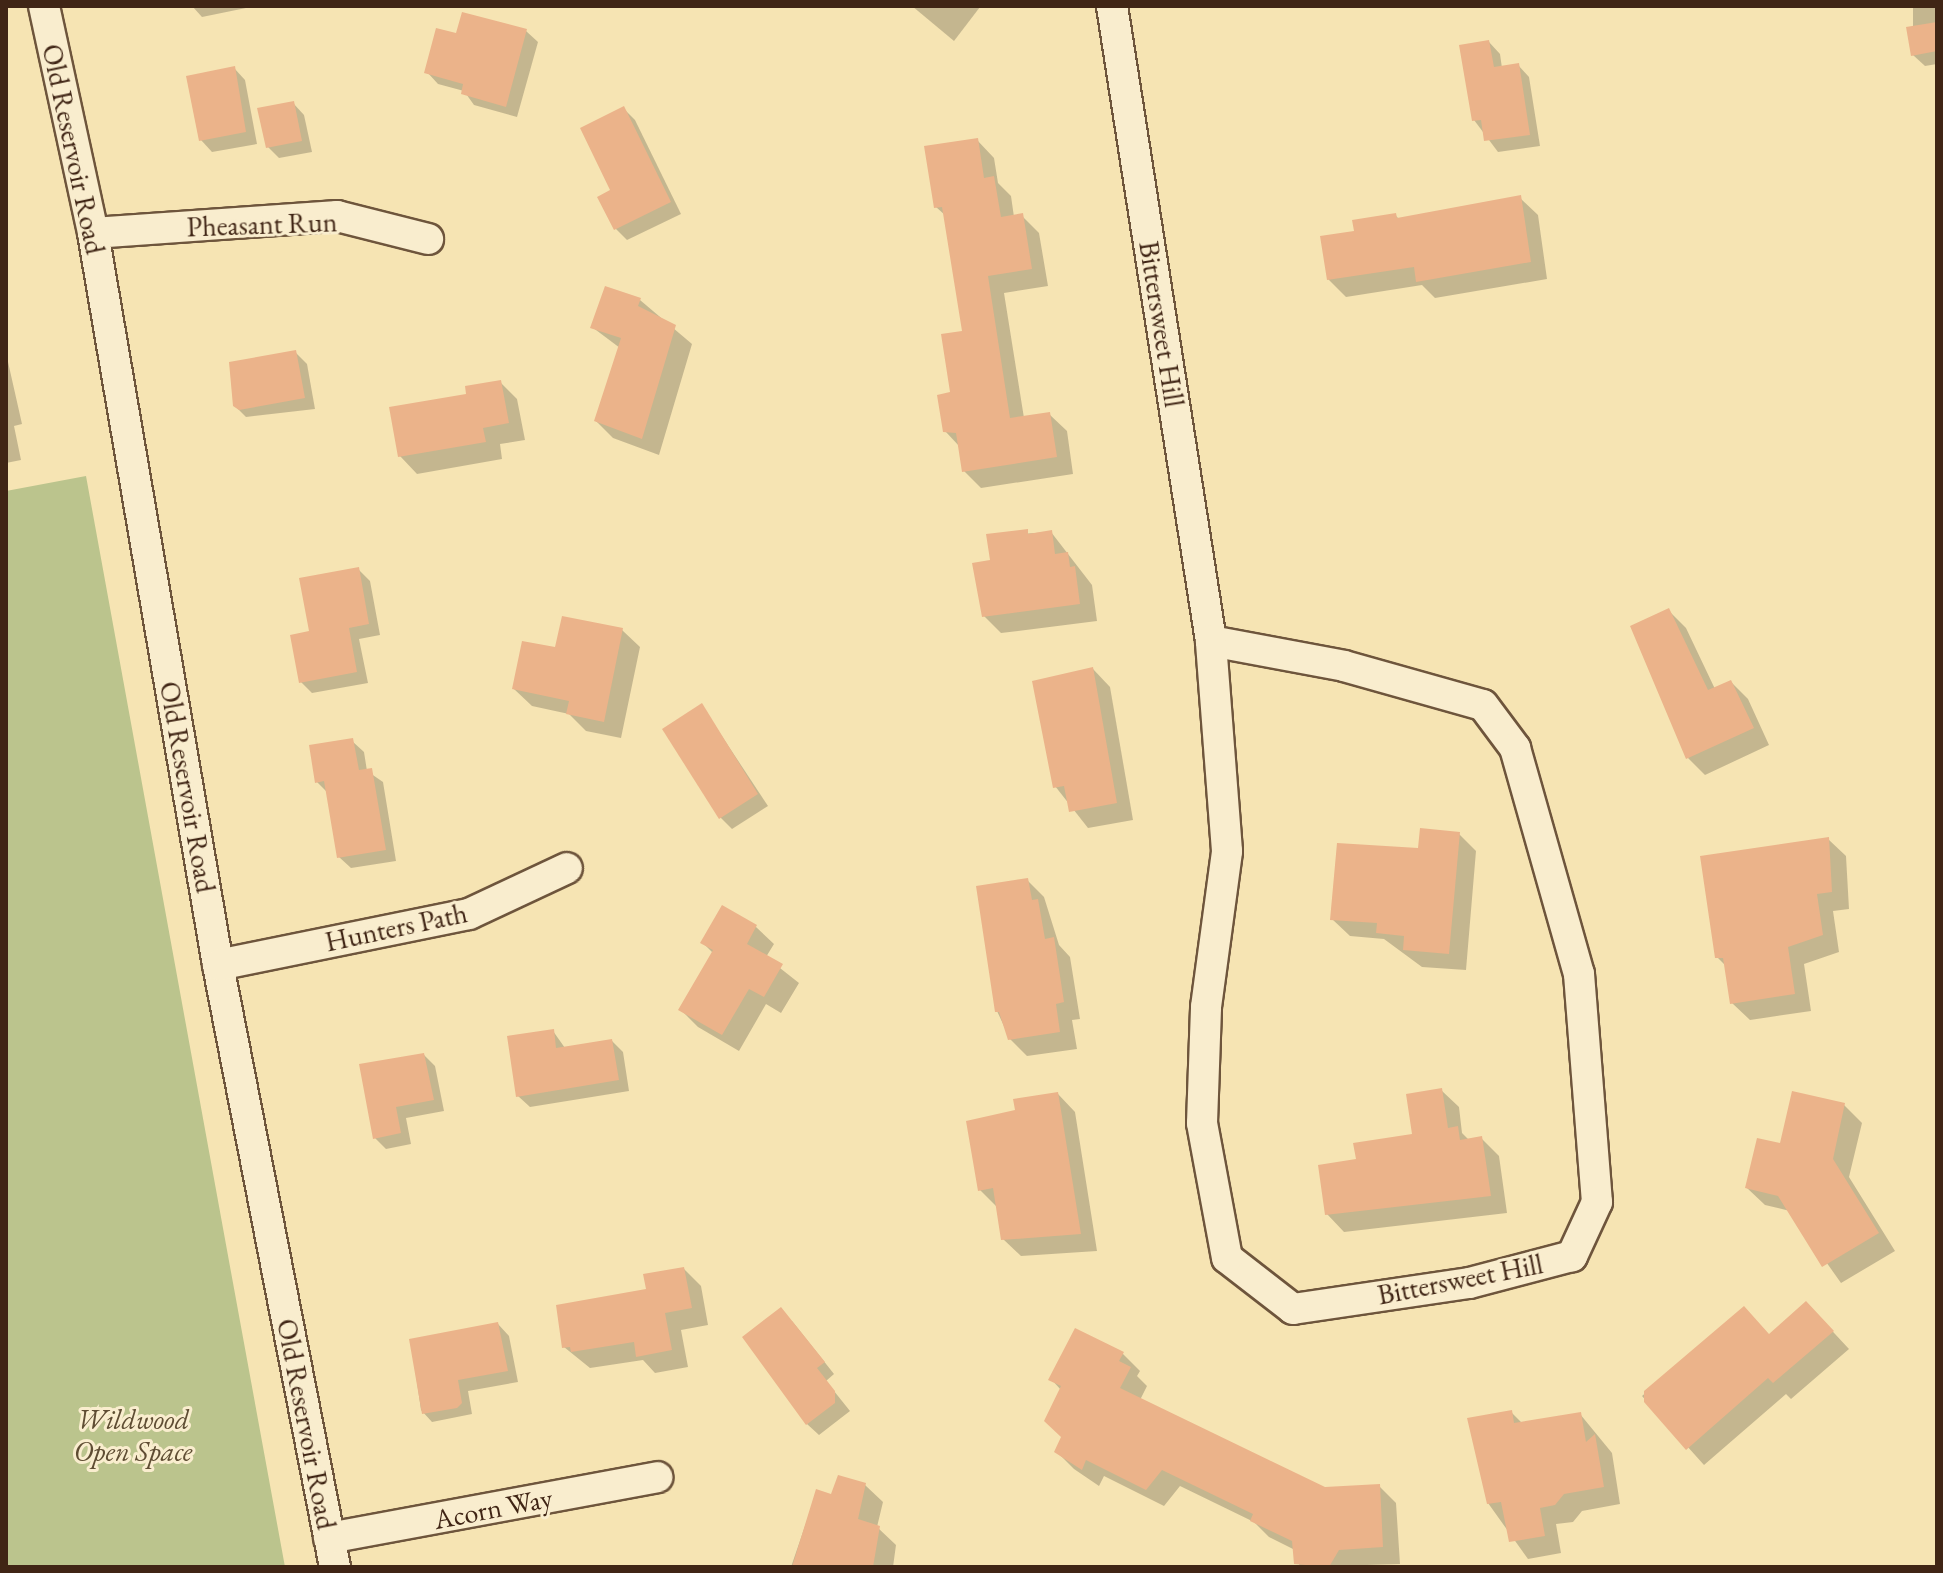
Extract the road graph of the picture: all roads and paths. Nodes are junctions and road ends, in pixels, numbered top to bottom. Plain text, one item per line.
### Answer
1 (44, 6) edge
2 (1112, 6) edge
3 (93, 233) junction
4 (428, 239) dead end
5 (1211, 641) junction
6 (567, 868) dead end
7 (218, 965) junction
8 (657, 1477) dead end
9 (332, 1552) edge

1 - 3 street, Old Reservoir Road
2 - 5 street, Bittersweet Hill
3 - 4 street, Pheasant Run
3 - 7 street, Old Reservoir Road
5 - 5 street, Bittersweet Hill
6 - 7 street, Hunters Path
7 - 9 street, Old Reservoir Road
8 - 9 street, Acorn Way

